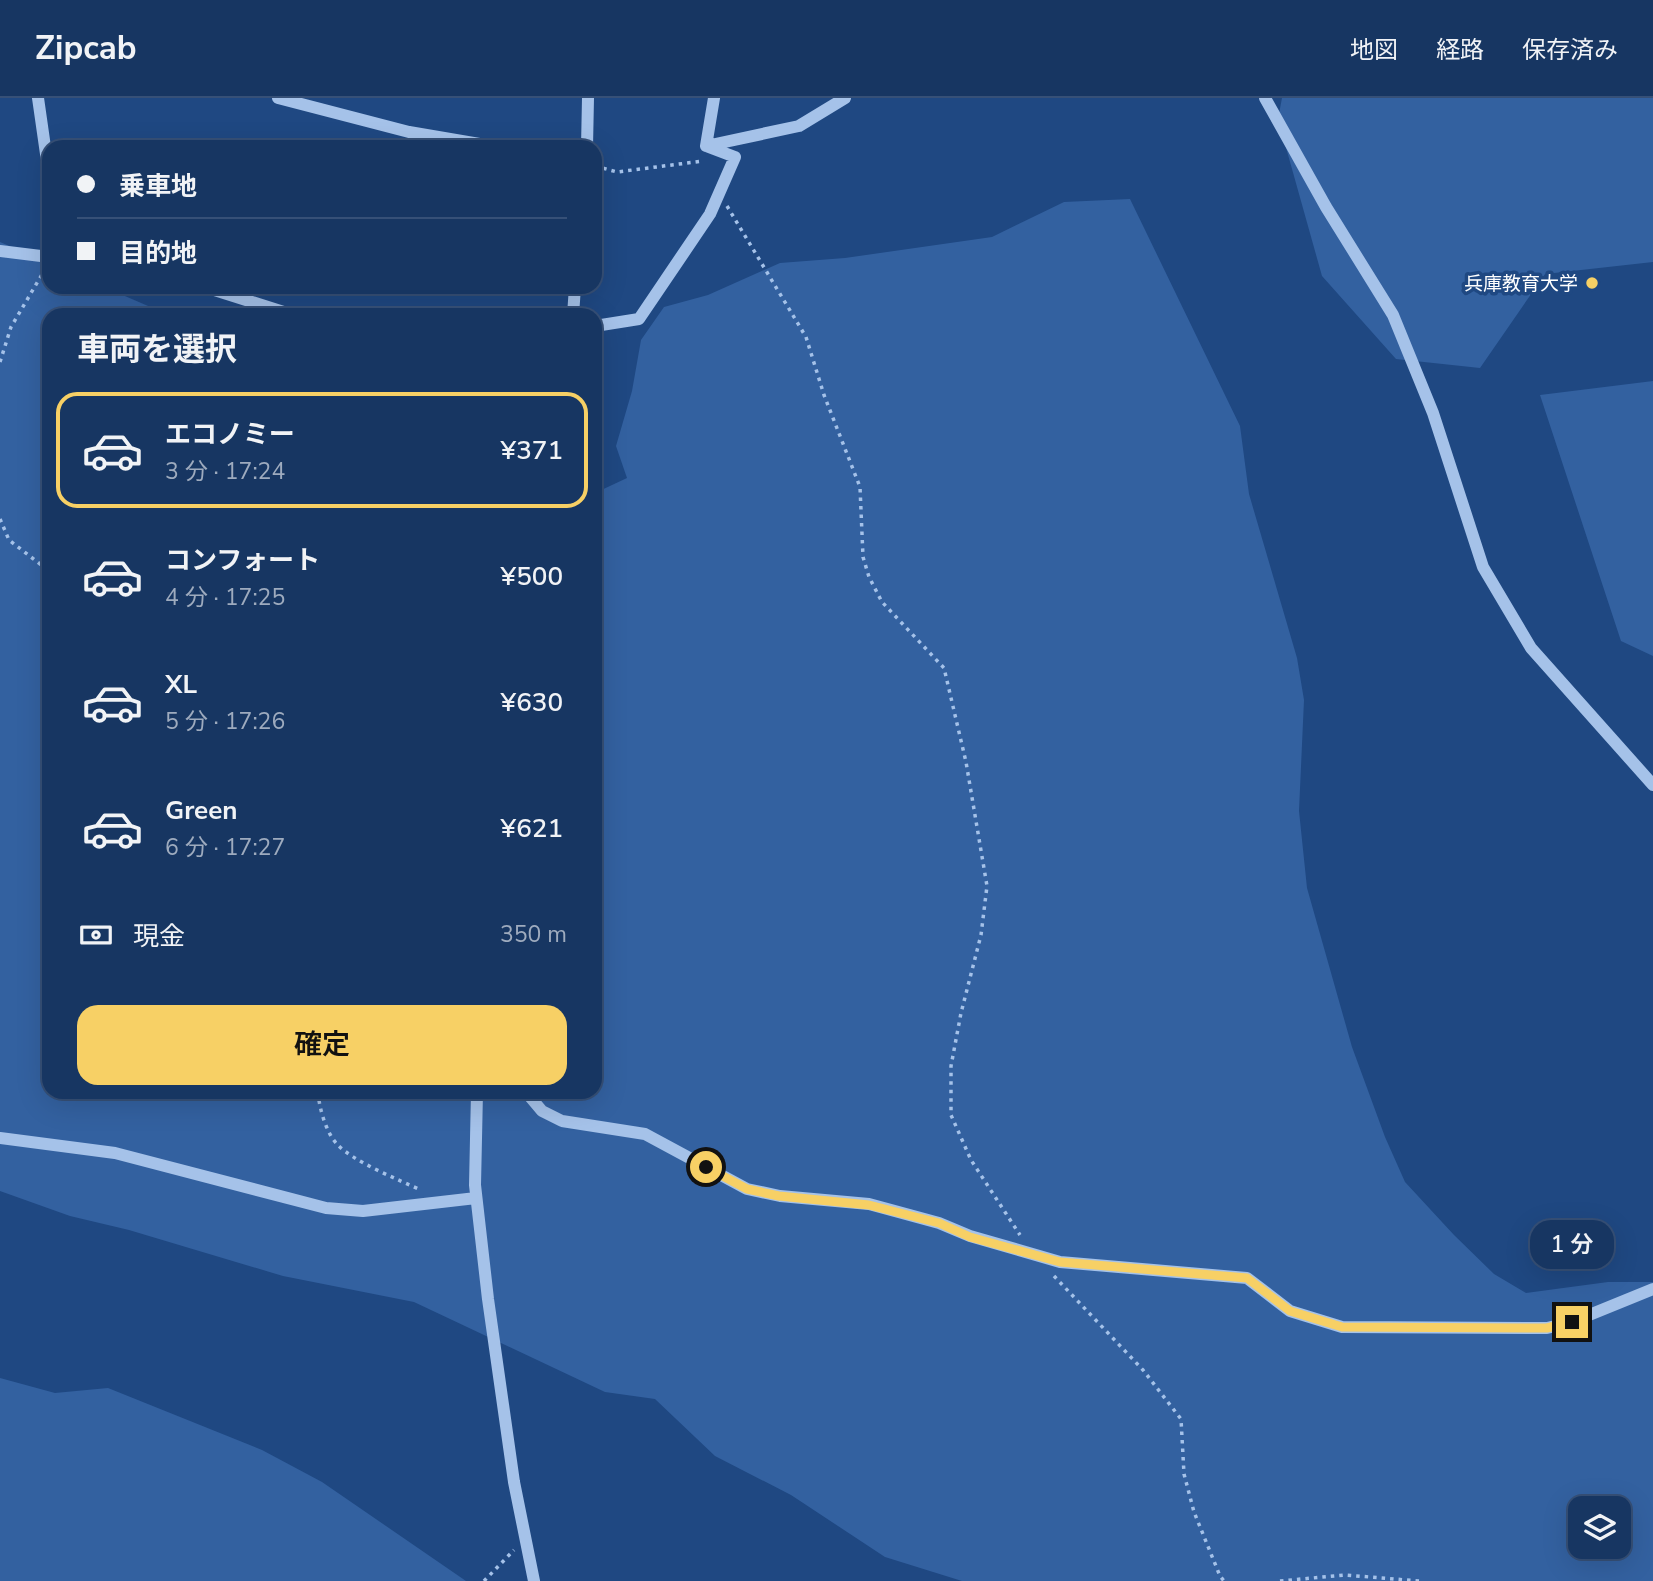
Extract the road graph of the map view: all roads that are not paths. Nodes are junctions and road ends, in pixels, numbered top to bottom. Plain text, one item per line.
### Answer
1 (38, 98) edge
2 (278, 98) edge
3 (588, 98) edge
4 (714, 98) edge
5 (845, 98) edge
6 (1265, 98) edge
7 (44, 140) edge
8 (456, 140) edge
9 (587, 140) edge
10 (706, 146) junction
11 (0, 251) edge
12 (42, 256) edge
13 (227, 294) edge
14 (271, 308) edge
15 (602, 325) edge
16 (1653, 785) edge
17 (477, 1099) edge
18 (532, 1099) edge
19 (0, 1138) edge
20 (476, 1198) junction
21 (1653, 1289) edge
22 (534, 1581) edge

1 - 7 street
2 - 8 street
3 - 9 street
4 - 10 street
5 - 10 street
6 - 16 street
10 - 15 street
11 - 12 street
13 - 14 street
17 - 20 street
18 - 21 street
19 - 20 street
20 - 22 street

